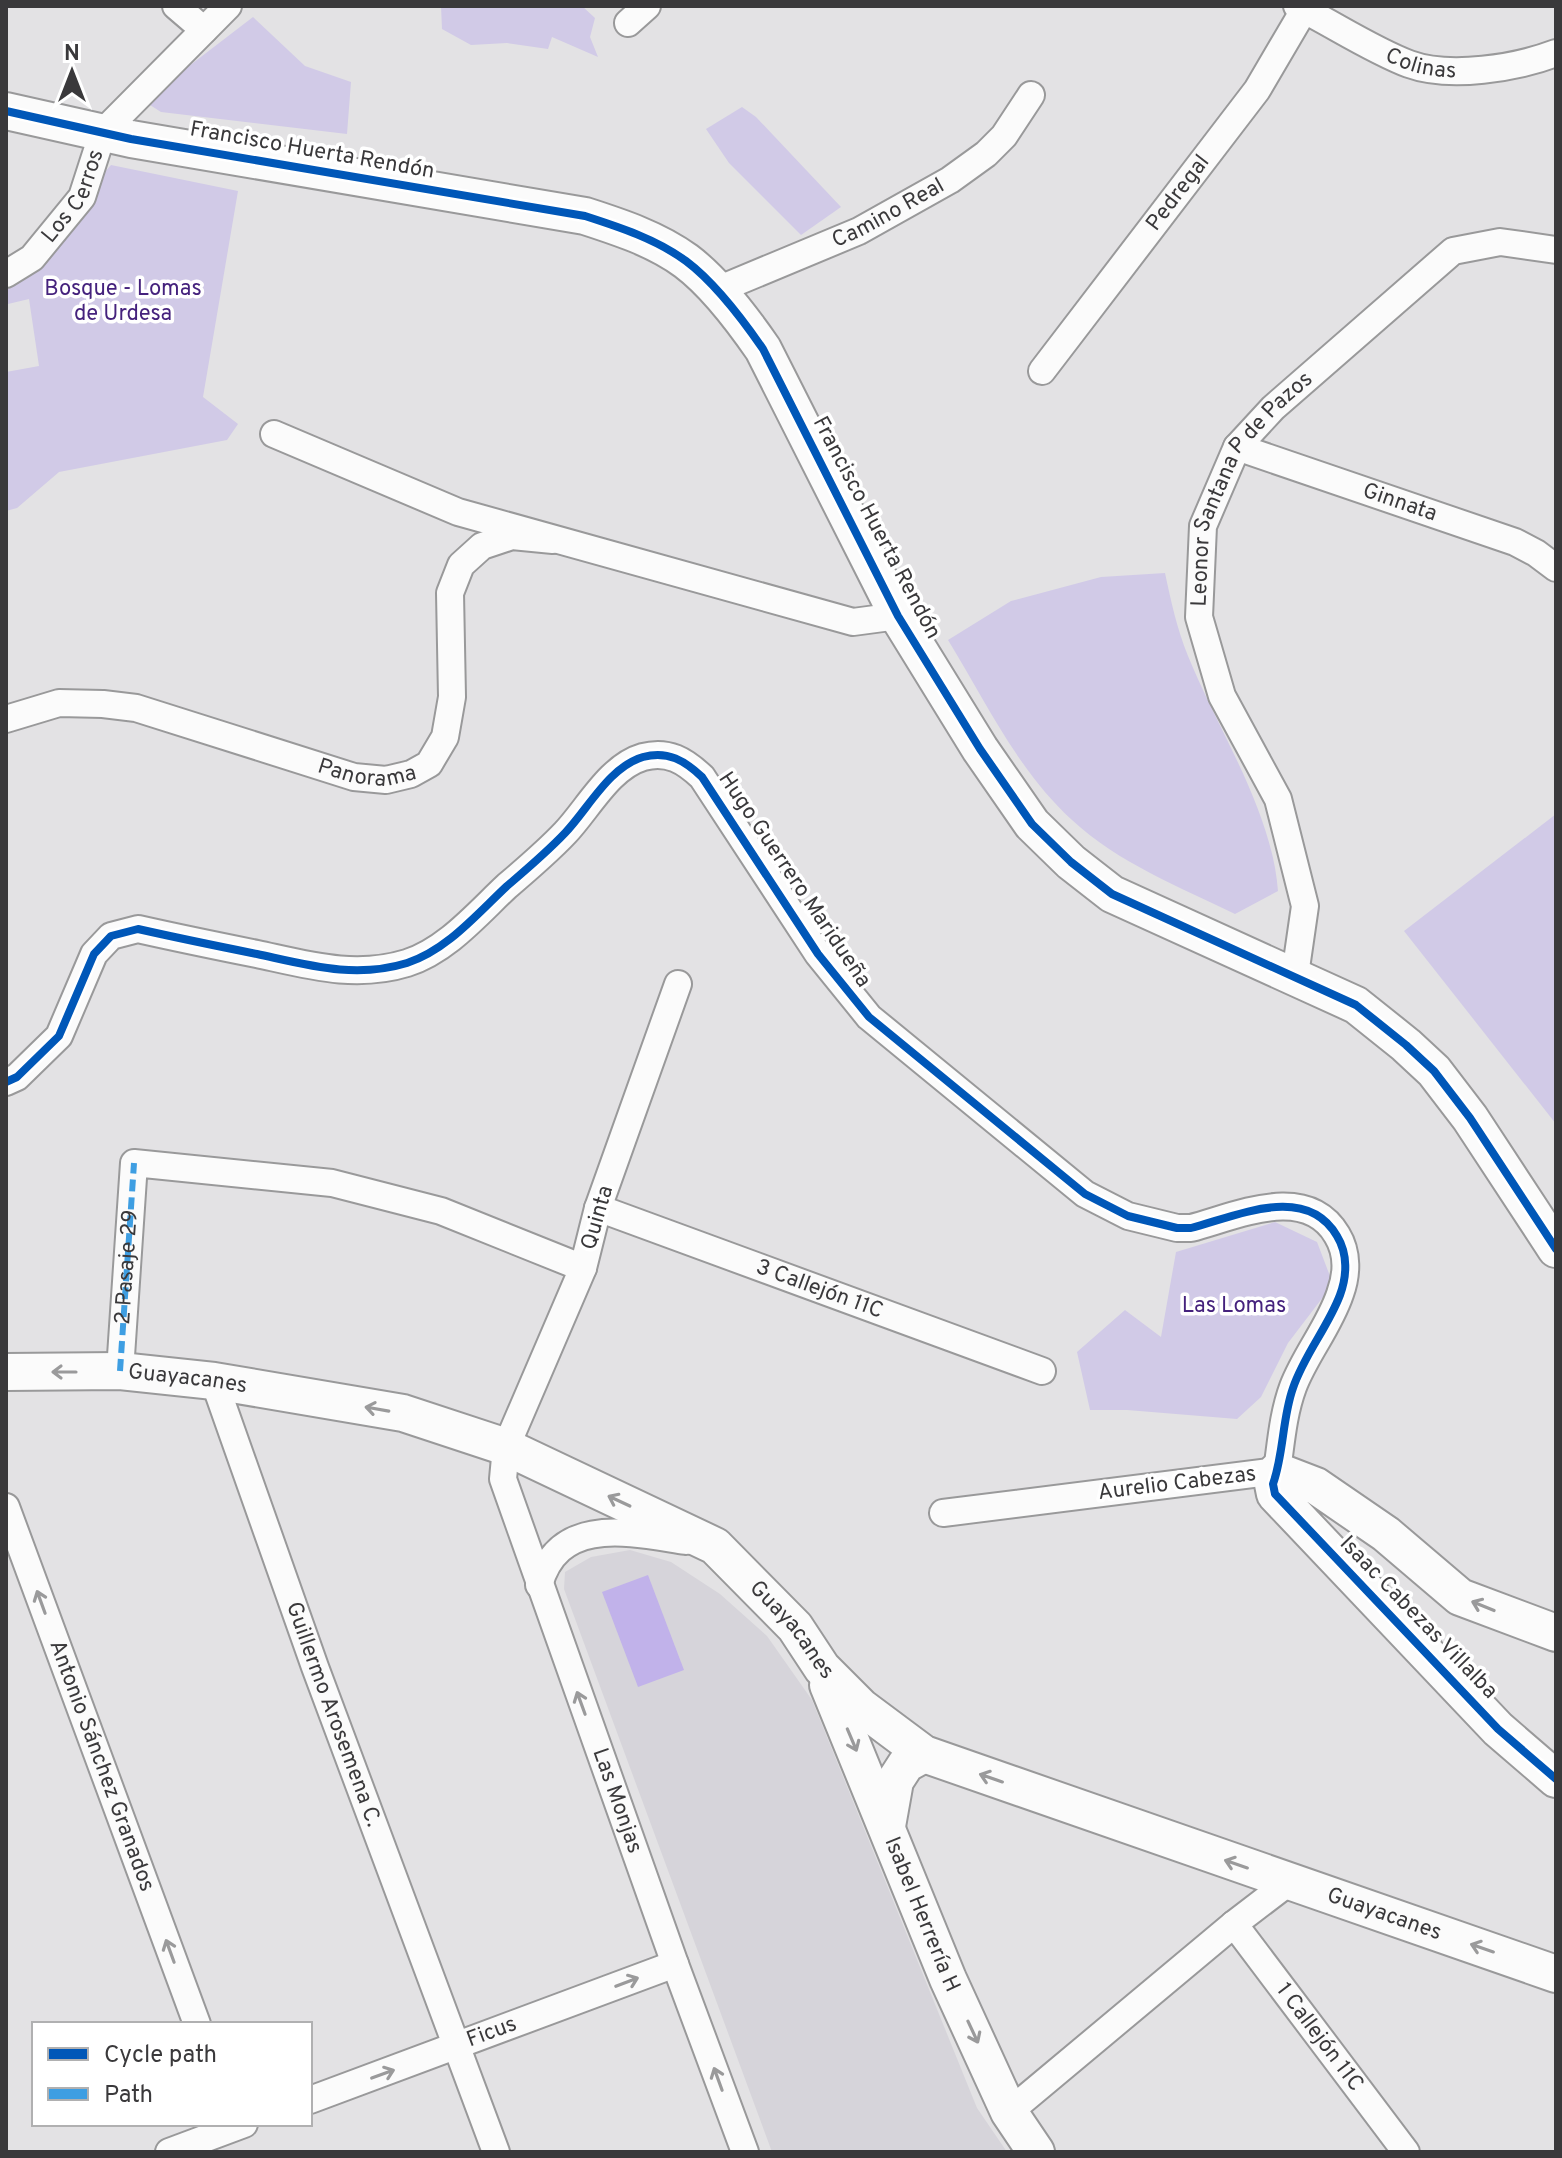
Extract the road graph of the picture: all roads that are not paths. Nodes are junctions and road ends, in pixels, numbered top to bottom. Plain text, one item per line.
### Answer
1 (176, 6) edge
2 (228, 6) edge
3 (1301, 8) edge
4 (204, 30) junction
5 (1556, 53) edge
6 (1031, 95) dead end
7 (6, 111) edge
8 (103, 132) junction
9 (1556, 250) edge
10 (6, 274) edge
11 (715, 291) junction
12 (1042, 371) dead end
13 (274, 434) dead end
14 (1237, 447) junction
15 (553, 540) junction
16 (1556, 568) edge
17 (898, 616) junction
18 (6, 719) edge
19 (1295, 975) junction
20 (678, 984) dead end
21 (6, 1082) edge
22 (598, 1208) junction
23 (1556, 1249) edge
24 (583, 1268) junction
25 (120, 1371) junction
26 (1042, 1371) dead end
27 (6, 1372) edge
28 (214, 1381) junction
29 (506, 1447) junction
30 (1277, 1471) junction
31 (6, 1507) edge
32 (943, 1513) dead end
33 (715, 1546) junction
34 (539, 1585) junction
35 (1556, 1633) edge
36 (822, 1668) junction
37 (924, 1754) junction
38 (1556, 1779) edge
39 (887, 1826) junction
40 (1289, 1882) junction
41 (1234, 1924) junction
42 (675, 1964) junction
43 (1556, 1974) edge
44 (196, 2022) edge
45 (457, 2047) junction
46 (312, 2099) edge
47 (1009, 2112) junction
48 (239, 2132) edge
49 (169, 2152) edge
50 (496, 2152) edge
51 (745, 2152) edge
52 (1036, 2152) edge
53 (1406, 2152) edge

1 - 4 street
2 - 4 street, Los Cerros
3 - 5 street, Colinas
3 - 12 street, Pedregal
4 - 8 street, Los Cerros
6 - 11 street, Camino Real
7 - 8 street, Francisco Huerta Rendón
8 - 10 street, Los Cerros
8 - 11 street, Francisco Huerta Rendón
9 - 14 street, Leonor Santana P de Pazos
11 - 17 street, Francisco Huerta Rendón
13 - 15 street, Panorama
14 - 16 street, Ginnata
14 - 19 street, Leonor Santana P de Pazos
15 - 17 street, Panorama
15 - 18 street, Panorama
17 - 19 street, Francisco Huerta Rendón
19 - 23 street, Francisco Huerta Rendón
20 - 22 street, Quinta
21 - 30 street, Hugo Guerrero Maridueña
22 - 24 street, Quinta
22 - 26 street, 3 Callejón 11C
24 - 25 street, 2 Pasaje 29
24 - 29 street, Quinta
25 -> 27 street, Guayacanes
25 - 28 street, Guayacanes
29 -> 28 street, Guayacanes
28 - 45 street, Guillermo Arosemena C.
33 -> 29 street, Guayacanes
29 - 34 street, Las Monjas
30 - 32 street, Aurelio Cabezas
35 -> 30 street, Aurelio Cabezas
30 - 38 street, Isaac Cabezas Villalba
44 -> 31 street, Antonio Sánchez Granados
33 - 34 street
33 - 36 street, Guayacanes
42 -> 34 street, Las Monjas
36 - 37 street, Guayacanes
36 -> 39 street, Isabel Herrería H
37 - 39 street
40 -> 37 street, Guayacanes
39 -> 47 street, Isabel Herrería H
40 - 41 street
43 -> 40 street, Guayacanes
41 - 47 street
41 - 53 street, 1 Callejón 11C
45 -> 42 street, Ficus
51 -> 42 street, Las Monjas
46 -> 45 street, Ficus
45 - 50 street, Guillermo Arosemena C.
47 - 52 street, Isabel Herrería H
48 - 49 street

